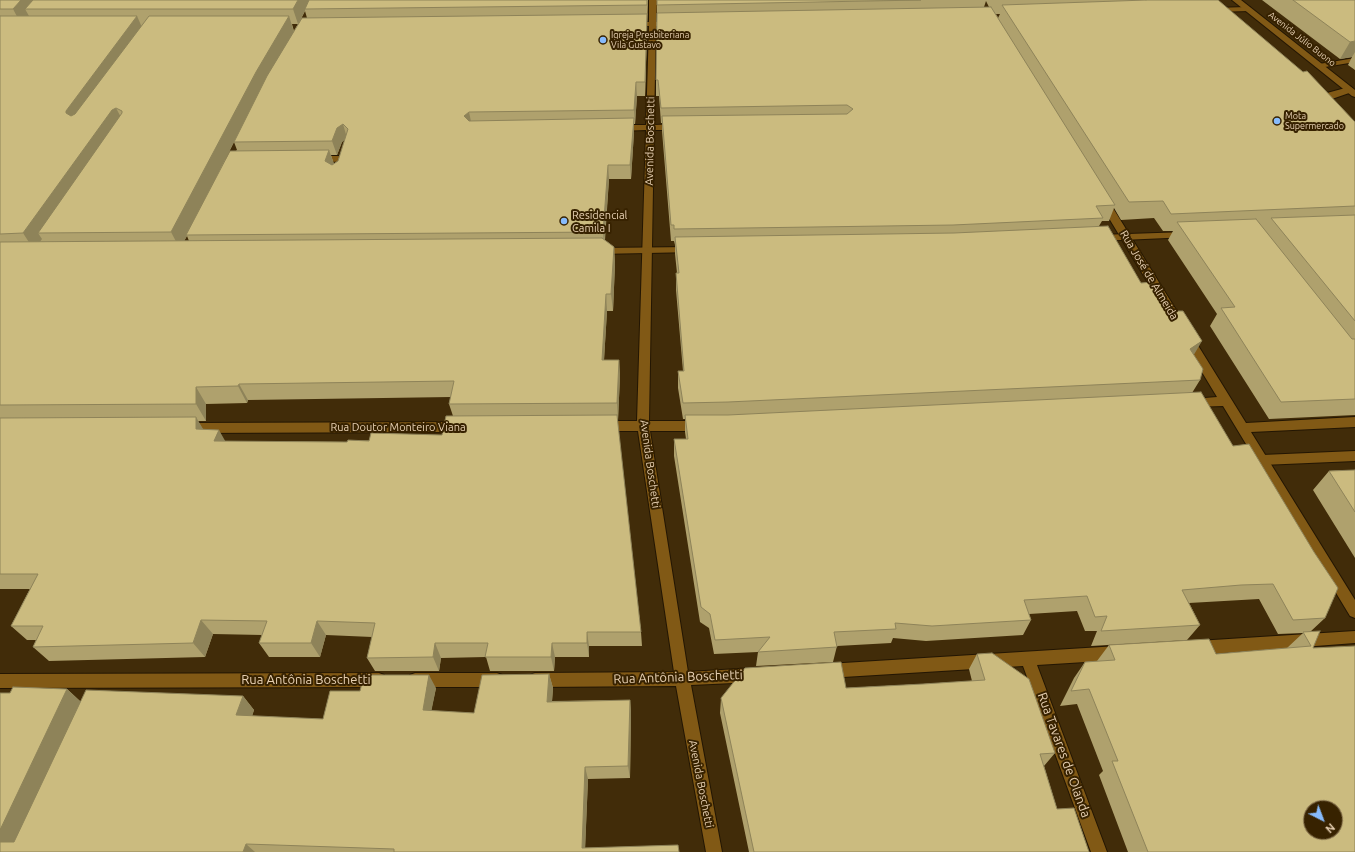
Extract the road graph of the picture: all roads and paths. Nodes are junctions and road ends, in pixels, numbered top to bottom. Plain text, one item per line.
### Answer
1 (653, 0) edge
2 (1236, 0) edge
3 (1247, 9) junction
4 (1208, 10) edge
5 (621, 24) edge
6 (653, 24) junction
7 (678, 24) edge
8 (1355, 60) edge
9 (1319, 66) junction
10 (1352, 92) edge
11 (1335, 116) edge
12 (649, 127) junction
13 (688, 127) edge
14 (611, 128) edge
15 (345, 148) edge
16 (309, 159) edge
17 (340, 159) junction
18 (338, 170) edge
19 (1098, 192) edge
20 (1196, 234) edge
21 (1126, 237) junction
22 (1088, 239) edge
23 (703, 249) edge
24 (648, 250) junction
25 (587, 251) edge
26 (1227, 401) junction
27 (1179, 404) edge
28 (1355, 422) edge
29 (588, 426) edge
30 (643, 426) junction
31 (712, 426) edge
32 (471, 427) edge
33 (177, 428) edge
34 (1242, 428) junction
35 (1355, 456) edge
36 (1262, 460) junction
37 (1355, 612) edge
38 (1355, 638) edge
39 (1180, 649) edge
40 (1132, 652) edge
41 (1028, 659) junction
42 (815, 671) edge
43 (767, 674) edge
44 (682, 679) junction
45 (508, 680) edge
46 (524, 680) edge
47 (0, 681) edge
48 (714, 852) edge
49 (1099, 852) edge

1 - 6 street, Avenida Boschetti
2 - 3 street, Avenida Júlio Buono
3 - 4 street
3 - 9 street, Avenida Júlio Buono
5 - 6 street
6 - 7 street
6 - 12 street, Avenida Boschetti
8 - 9 street
9 - 10 street, Avenida Júlio Buono
10 - 11 street
12 - 13 street
12 - 14 street
12 - 24 street, Avenida Boschetti
15 - 17 street
16 - 17 street
17 - 18 street
19 - 21 street, Rua José de Almeida
20 - 21 street
21 - 22 street
21 - 26 street, Rua José de Almeida
23 - 24 street
24 - 25 street
24 - 30 street, Avenida Boschetti
26 - 27 street
26 - 34 street, Rua José de Almeida
28 - 34 street
29 - 30 street
30 - 31 street
30 - 44 street, Avenida Boschetti
32 - 33 street, Rua Doutor Monteiro Viana
34 - 36 street, Rua José de Almeida
35 - 36 street
36 - 37 street, Rua José de Almeida
38 - 39 street
40 - 41 street
41 - 42 street
41 - 49 street, Rua Tavares de Olanda
43 - 44 street, Rua Antônia Boschetti
44 - 46 street, Rua Antônia Boschetti
44 - 48 street, Avenida Boschetti
45 - 47 street, Rua Antônia Boschetti

